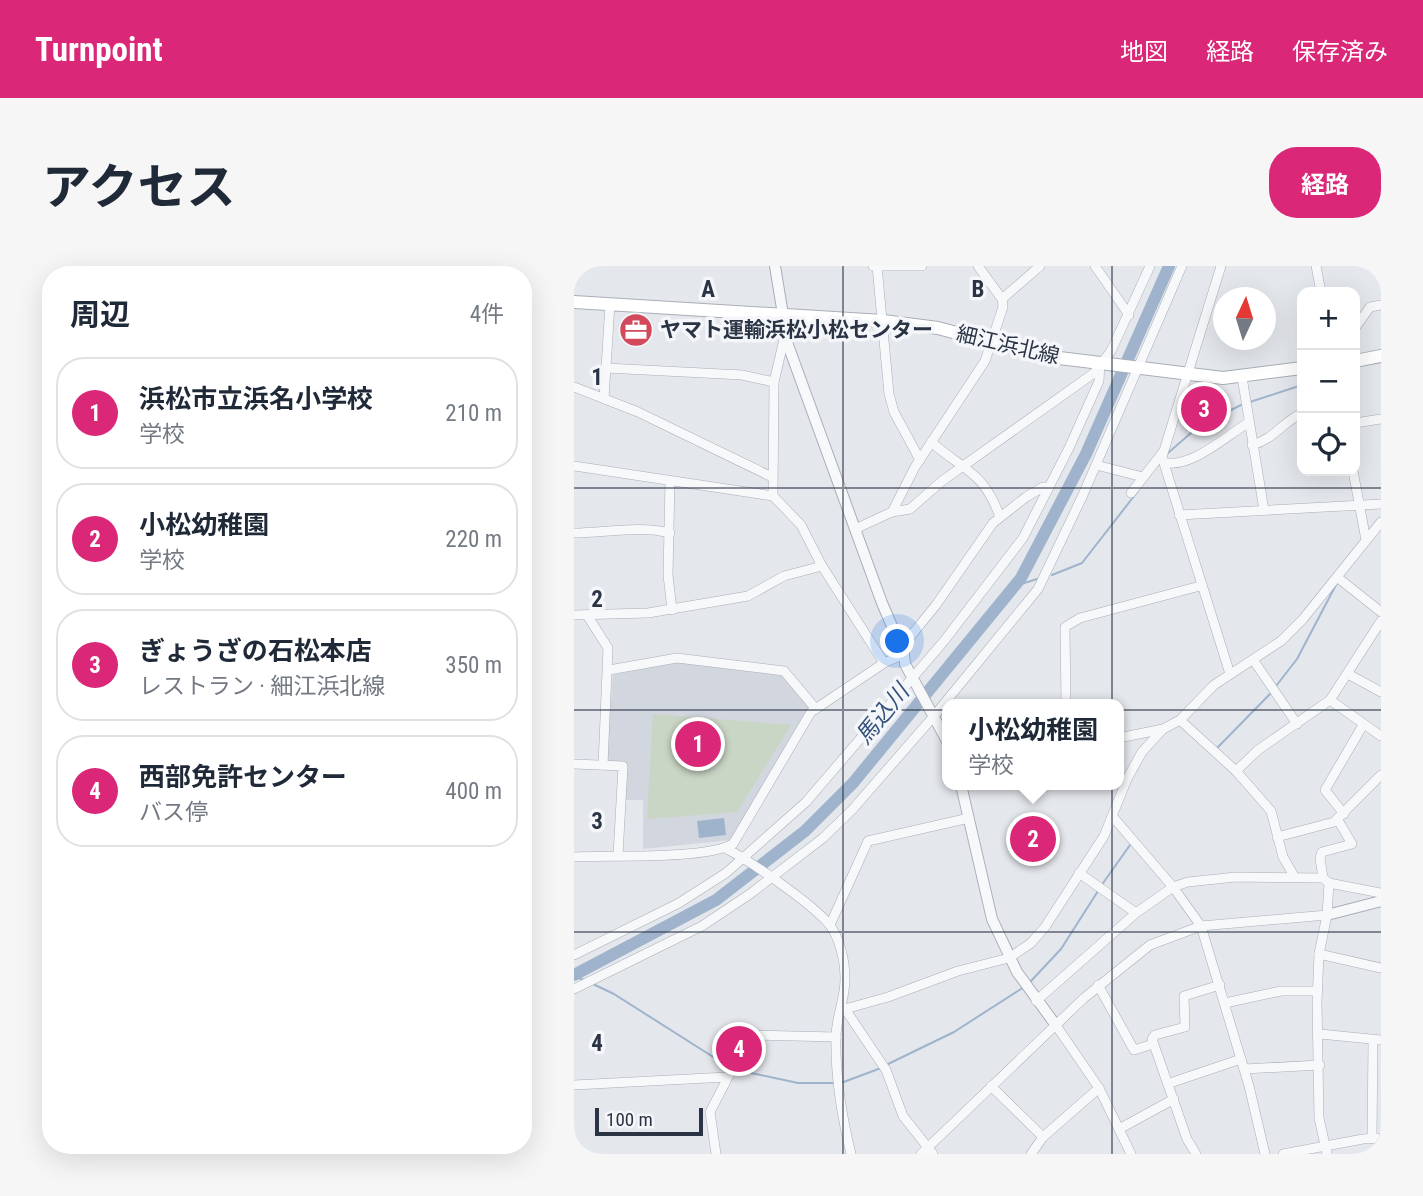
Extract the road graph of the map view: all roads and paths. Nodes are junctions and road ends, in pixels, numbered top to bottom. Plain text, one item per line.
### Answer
1 (775, 266) edge
2 (875, 266) edge
3 (922, 266) edge
4 (978, 266) edge
5 (1040, 266) edge
6 (1096, 266) edge
7 (1150, 266) edge
8 (1182, 266) edge
9 (1221, 266) edge
10 (1316, 266) edge
11 (1320, 287) edge
12 (1002, 299) junction
13 (574, 302) edge
14 (610, 304) junction
15 (1381, 305) edge
16 (784, 313) junction
17 (1129, 315) junction
18 (884, 321) junction
19 (1360, 321) edge
20 (786, 335) junction
21 (992, 342) junction
22 (1381, 356) edge
23 (1360, 359) edge
24 (1103, 363) junction
25 (1137, 366) junction
26 (606, 368) junction
27 (1297, 370) edge
28 (1188, 374) junction
29 (1242, 377) junction
30 (774, 382) junction
31 (574, 387) edge
32 (604, 399) junction
33 (1297, 417) edge
34 (1381, 419) edge
35 (1248, 423) junction
36 (1360, 423) edge
37 (930, 442) junction
38 (1252, 446) junction
39 (1163, 457) junction
40 (920, 460) junction
41 (1096, 465) junction
42 (574, 466) edge
43 (961, 467) junction
44 (1354, 476) edge
45 (772, 477) junction
46 (1143, 477) junction
47 (670, 481) junction
48 (1049, 487) junction
49 (1131, 494) dead end
50 (773, 496) junction
51 (1381, 504) edge
52 (1360, 506) junction
53 (1264, 510) junction
54 (892, 512) junction
55 (1179, 515) junction
56 (1000, 517) junction
57 (1381, 522) edge
58 (855, 529) junction
59 (574, 533) edge
60 (670, 533) junction
61 (1366, 540) junction
62 (822, 566) junction
63 (1337, 577) junction
64 (1200, 586) junction
65 (672, 610) junction
66 (1381, 612) edge
67 (574, 615) edge
68 (587, 615) junction
69 (1381, 621) edge
70 (902, 651) junction
71 (1254, 662) junction
72 (884, 663) junction
73 (609, 670) junction
74 (1230, 674) junction
75 (1348, 674) junction
76 (913, 681) junction
77 (1381, 692) edge
78 (946, 699) edge
79 (1066, 699) edge
80 (1330, 700) junction
81 (942, 704) edge
82 (816, 709) junction
83 (933, 715) junction
84 (1180, 720) junction
85 (1297, 723) junction
86 (1363, 725) junction
87 (1163, 729) junction
88 (942, 732) edge
89 (1381, 736) edge
90 (1124, 737) edge
91 (574, 764) edge
92 (603, 765) junction
93 (1236, 771) junction
94 (1381, 775) edge
95 (1124, 788) edge
96 (962, 790) edge
97 (1123, 790) edge
98 (1114, 817) junction
99 (1341, 817) junction
100 (969, 818) junction
101 (1277, 837) junction
102 (725, 848) junction
103 (618, 855) junction
104 (574, 857) edge
105 (741, 860) junction
106 (1079, 873) junction
107 (1294, 876) junction
108 (770, 879) junction
109 (1326, 880) junction
110 (1173, 887) junction
111 (1381, 894) edge
112 (1381, 901) edge
113 (1136, 913) junction
114 (1327, 915) junction
115 (830, 925) junction
116 (1201, 926) junction
117 (1318, 954) junction
118 (574, 955) edge
119 (1009, 958) junction
120 (1381, 968) edge
121 (1098, 985) junction
122 (1220, 985) junction
123 (574, 989) edge
124 (1317, 991) junction
125 (1036, 1001) junction
126 (1225, 1003) junction
127 (844, 1007) junction
128 (1055, 1024) junction
129 (1320, 1034) junction
130 (836, 1037) junction
131 (1377, 1041) edge
132 (1153, 1044) junction
133 (1243, 1064) junction
134 (1320, 1065) junction
135 (731, 1071) junction
136 (1170, 1083) junction
137 (574, 1084) edge
138 (991, 1086) junction
139 (1099, 1088) junction
140 (1174, 1099) junction
141 (1119, 1129) junction
142 (1043, 1137) junction
143 (1376, 1138) edge
144 (1326, 1150) edge
145 (927, 1152) edge
146 (716, 1154) edge
147 (851, 1154) edge
148 (1031, 1154) edge
149 (1131, 1154) edge
150 (1196, 1154) edge
151 (1265, 1154) edge
152 (1283, 1154) edge

1 - 16 street
2 - 3 street
2 - 18 street
4 - 12 street
5 - 12 street
6 - 17 street
7 - 17 street
8 - 25 street
9 - 28 street
10 - 11 street
12 - 21 street
13 - 14 main road, 細江浜北線
14 - 16 main road, 細江浜北線
14 - 26 street
15 - 19 street
16 - 18 main road, 細江浜北線
16 - 20 street
17 - 24 street
18 - 21 main road, 細江浜北線
18 - 40 street
20 - 30 street
20 - 58 street
21 - 24 main road, 細江浜北線
21 - 37 street
22 - 23 main road
24 - 25 main road, 細江浜北線
24 - 43 street
24 - 48 street
25 - 28 main road
25 - 41 street
26 - 30 street
26 - 32 street
27 - 29 main road
28 - 29 main road
28 - 39 street
29 - 35 street
30 - 45 street
31 - 32 street
32 - 45 street
33 - 38 street
34 - 36 street
35 - 38 street
35 - 39 street
37 - 40 street
37 - 43 street
38 - 53 street
39 - 46 street
39 - 55 street
40 - 54 street
41 - 46 street
41 - 78 street
42 - 47 street
43 - 54 street
43 - 56 street
44 - 52 street
45 - 50 street
46 - 49 street
47 - 50 street
47 - 60 street
48 - 56 street
48 - 76 street
50 - 62 street
51 - 52 street
52 - 53 street
52 - 61 street
53 - 55 street
54 - 58 street
55 - 64 street
56 - 70 street
57 - 61 street
58 - 70 street
59 - 60 street
60 - 65 street
61 - 63 street
62 - 65 street
62 - 72 street
63 - 66 street
63 - 71 street
64 - 74 street
64 - 79 street
65 - 68 street
67 - 68 street
68 - 73 street
69 - 75 street
70 - 72 street
70 - 76 street
71 - 74 street
71 - 85 street
72 - 82 street
73 - 82 street
73 - 92 street
74 - 84 street
75 - 77 street
75 - 80 street
76 - 83 street
76 - 105 street
80 - 85 street
80 - 86 street
81 - 83 street
82 - 102 street
83 - 88 street
83 - 108 street
84 - 87 street
84 - 93 street
85 - 93 street
86 - 89 street
86 - 99 street
87 - 90 street
87 - 95 street
91 - 92 street
92 - 103 street
93 - 101 street
94 - 99 street
96 - 100 street
97 - 98 street
98 - 106 street
98 - 110 street
99 - 101 street
99 - 109 street
100 - 115 street
100 - 119 street
101 - 107 street
102 - 103 street
102 - 105 street
103 - 104 street
105 - 108 street
105 - 118 street
106 - 113 street
106 - 119 street
107 - 109 street
107 - 110 street
108 - 115 street
108 - 123 street
109 - 111 street
109 - 114 street
110 - 113 street
110 - 116 street
112 - 114 street
113 - 125 street
114 - 116 street
114 - 117 street
115 - 127 street
116 - 121 street
116 - 122 street
117 - 120 street
117 - 124 street
119 - 125 street
119 - 127 street
121 - 128 street
121 - 132 street
122 - 126 street
122 - 132 street
124 - 126 street
124 - 129 street
125 - 128 street
126 - 133 street
127 - 130 street
127 - 145 street
128 - 138 street
128 - 139 street
129 - 131 street
129 - 134 street
130 - 135 street
130 - 147 street
131 - 143 street
132 - 136 street
133 - 134 street
133 - 136 street
133 - 151 street
134 - 144 street
135 - 137 street
135 - 146 street
136 - 140 street
138 - 142 street
138 - 145 street
139 - 141 street
139 - 142 street
140 - 141 street
140 - 150 street
141 - 149 street
142 - 148 street
143 - 144 street
144 - 152 street

